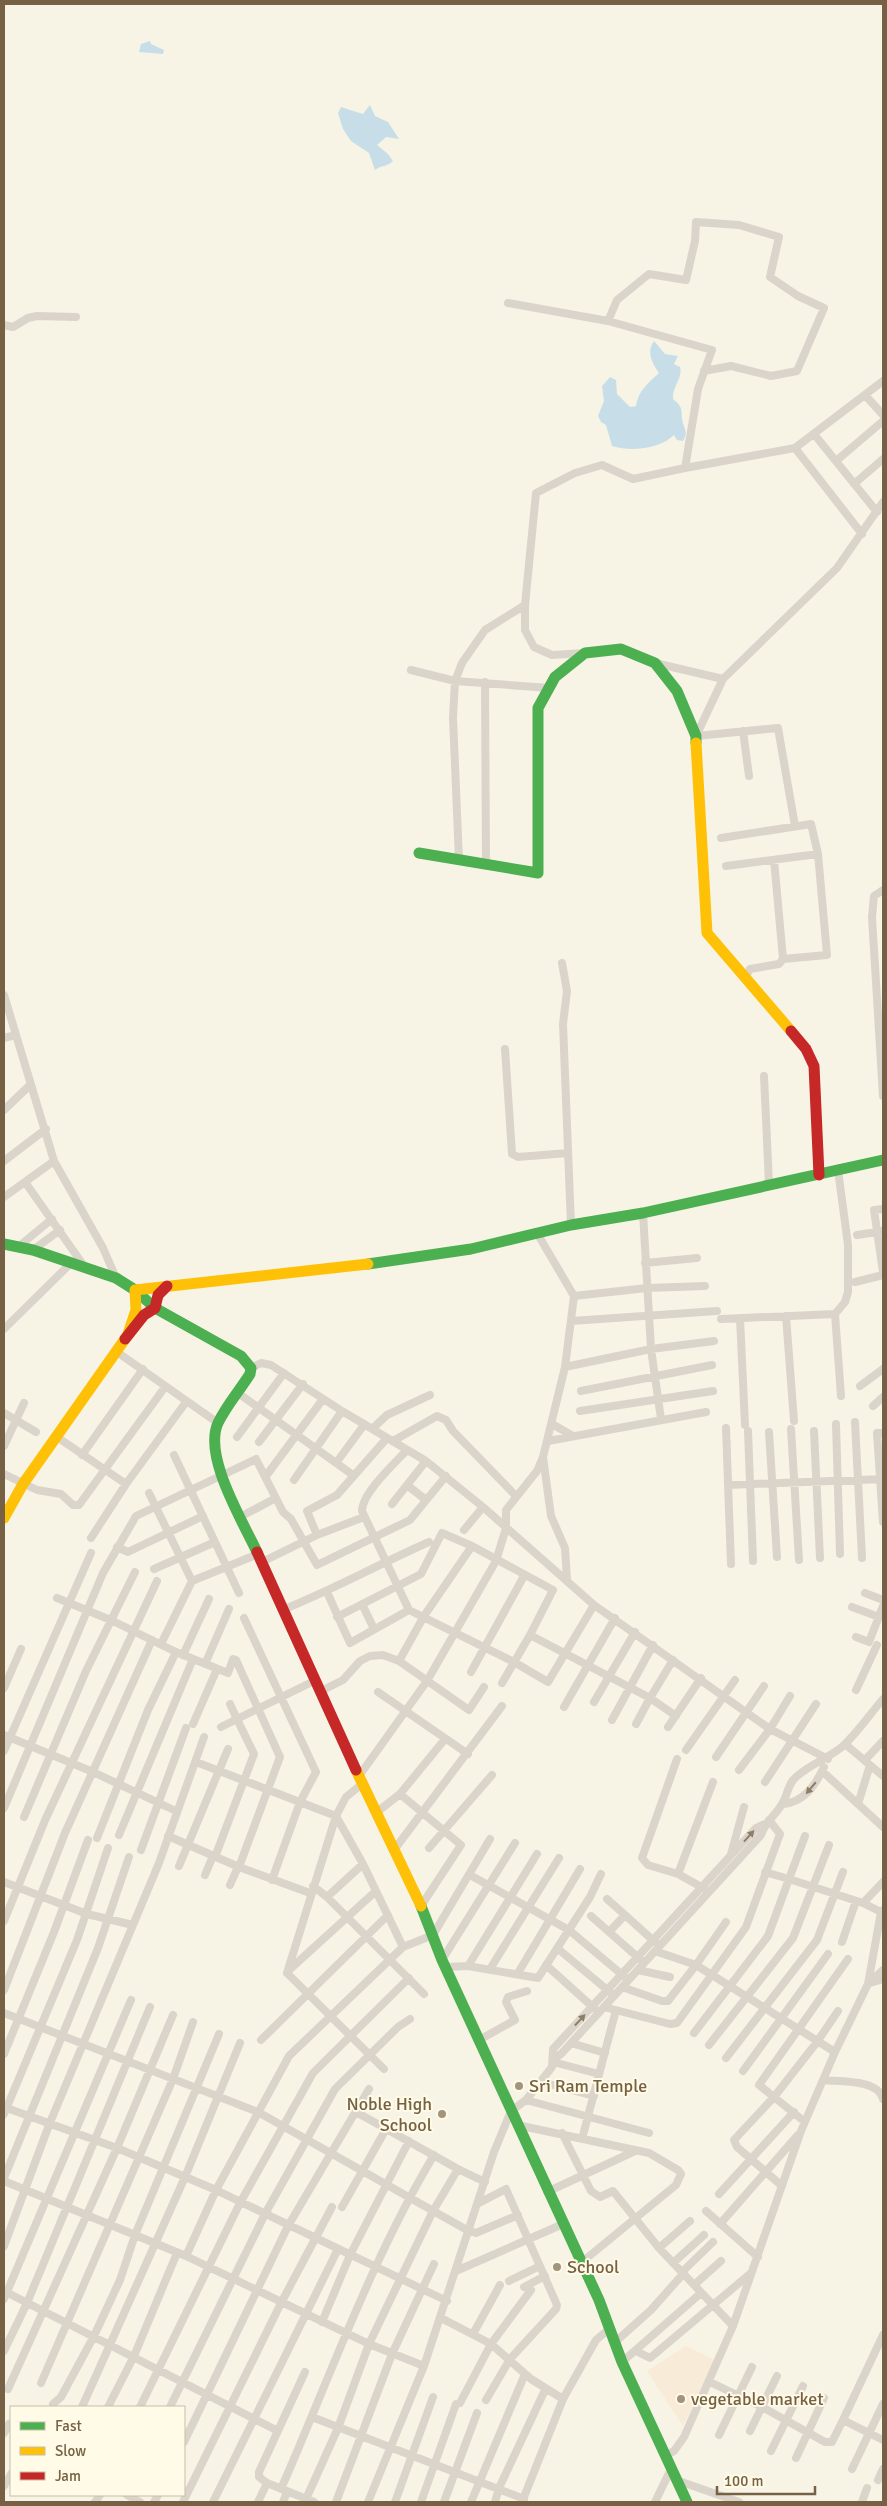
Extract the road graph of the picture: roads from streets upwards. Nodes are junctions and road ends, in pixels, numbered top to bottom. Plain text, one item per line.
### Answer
1 (508, 303) dead end
2 (76, 317) dead end
3 (608, 321) junction
4 (4, 325) edge
5 (704, 371) junction
6 (883, 381) edge
7 (866, 395) junction
8 (883, 415) edge
9 (883, 420) edge
10 (814, 434) junction
11 (794, 448) junction
12 (883, 459) edge
13 (836, 461) junction
14 (685, 468) junction
15 (854, 484) junction
16 (883, 502) edge
17 (877, 512) junction
18 (862, 534) junction
19 (524, 605) junction
20 (585, 653) junction
21 (655, 663) junction
22 (410, 670) dead end
23 (723, 679) junction
24 (455, 681) junction
25 (486, 682) junction
26 (549, 688) junction
27 (743, 731) junction
28 (696, 736) junction
29 (748, 776) dead end
30 (795, 826) junction
31 (721, 838) dead end
32 (419, 853) dead end
33 (818, 854) junction
34 (459, 860) junction
35 (774, 860) junction
36 (486, 864) junction
37 (726, 866) dead end
38 (883, 890) edge
39 (783, 959) junction
40 (562, 964) dead end
41 (745, 978) junction
42 (4, 995) edge
43 (16, 1035) junction
44 (4, 1038) edge
45 (505, 1049) dead end
46 (764, 1076) dead end
47 (30, 1085) junction
48 (883, 1096) edge
49 (4, 1110) edge
50 (46, 1129) junction
51 (568, 1153) junction
52 (883, 1160) edge
53 (4, 1161) edge
54 (54, 1161) junction
55 (838, 1170) junction
56 (819, 1175) junction
57 (25, 1182) junction
58 (769, 1184) junction
59 (4, 1198) edge
60 (883, 1209) edge
61 (643, 1213) junction
62 (52, 1218) junction
63 (571, 1225) junction
64 (60, 1230) junction
65 (880, 1231) edge
66 (537, 1233) junction
67 (857, 1235) dead end
68 (4, 1244) edge
69 (18, 1246) junction
70 (33, 1250) junction
71 (697, 1258) dead end
72 (646, 1262) junction
73 (71, 1263) junction
74 (84, 1266) junction
75 (883, 1274) edge
76 (116, 1278) junction
77 (855, 1282) dead end
78 (167, 1286) junction
79 (705, 1286) dead end
80 (647, 1288) junction
81 (135, 1290) junction
82 (574, 1296) junction
83 (156, 1308) junction
84 (717, 1311) dead end
85 (648, 1314) junction
86 (835, 1314) junction
87 (786, 1316) junction
88 (740, 1318) junction
89 (722, 1320) dead end
90 (572, 1321) junction
91 (4, 1329) edge
92 (128, 1334) junction
93 (714, 1340) dead end
94 (651, 1349) junction
95 (117, 1352) junction
96 (712, 1365) dead end
97 (564, 1367) junction
98 (251, 1368) junction
99 (143, 1369) junction
100 (883, 1369) edge
101 (284, 1373) junction
102 (654, 1375) junction
103 (303, 1384) junction
104 (860, 1386) dead end
105 (165, 1387) junction
106 (713, 1390) dead end
107 (581, 1391) dead end
108 (238, 1393) junction
109 (430, 1395) dead end
110 (841, 1396) dead end
111 (883, 1397) edge
112 (323, 1398) junction
113 (658, 1398) junction
114 (186, 1402) junction
115 (24, 1403) dead end
116 (873, 1406) dead end
117 (258, 1407) junction
118 (342, 1411) junction
119 (580, 1411) dead end
120 (706, 1412) dead end
121 (4, 1413) edge
122 (661, 1419) junction
123 (16, 1420) junction
124 (276, 1420) junction
125 (794, 1420) dead end
126 (855, 1422) dead end
127 (218, 1423) junction
128 (552, 1424) junction
129 (836, 1424) dead end
130 (368, 1427) junction
131 (726, 1428) dead end
132 (791, 1429) dead end
133 (814, 1431) dead end
134 (36, 1432) dead end
135 (769, 1432) dead end
136 (883, 1433) edge
137 (297, 1436) junction
138 (573, 1436) junction
139 (57, 1437) junction
140 (237, 1437) dead end
141 (390, 1439) junction
142 (548, 1441) junction
143 (259, 1442) dead end
144 (4, 1446) edge
145 (316, 1449) junction
146 (406, 1450) junction
147 (82, 1455) junction
148 (174, 1455) dead end
149 (543, 1458) junction
150 (426, 1461) junction
151 (336, 1463) junction
152 (103, 1470) junction
153 (4, 1474) edge
154 (353, 1475) junction
155 (222, 1476) junction
156 (266, 1476) junction
157 (446, 1476) junction
158 (859, 1478) junction
159 (882, 1479) edge
160 (294, 1480) dead end
161 (837, 1481) junction
162 (794, 1482) junction
163 (816, 1482) junction
164 (772, 1483) junction
165 (22, 1484) junction
166 (126, 1484) junction
167 (750, 1484) junction
168 (407, 1485) junction
169 (728, 1485) junction
170 (191, 1491) junction
171 (149, 1493) dead end
172 (516, 1496) junction
173 (276, 1498) junction
174 (426, 1500) junction
175 (392, 1504) dead end
176 (156, 1506) junction
177 (483, 1507) junction
178 (203, 1516) junction
179 (240, 1517) junction
180 (364, 1517) junction
181 (4, 1518) edge
182 (883, 1522) edge
183 (506, 1528) junction
184 (464, 1530) dead end
185 (169, 1533) junction
186 (317, 1535) junction
187 (91, 1538) dead end
188 (374, 1538) junction
189 (305, 1541) junction
190 (215, 1542) junction
191 (429, 1542) dead end
192 (117, 1546) junction
193 (472, 1546) junction
194 (91, 1553) dead end
195 (840, 1554) dead end
196 (181, 1557) junction
197 (777, 1557) dead end
198 (260, 1558) junction
199 (820, 1558) dead end
200 (862, 1558) dead end
201 (799, 1560) dead end
202 (386, 1561) junction
203 (496, 1561) junction
204 (753, 1561) dead end
205 (731, 1564) dead end
206 (228, 1567) junction
207 (154, 1569) dead end
208 (135, 1572) dead end
209 (524, 1576) junction
210 (567, 1579) junction
211 (157, 1581) dead end
212 (192, 1581) junction
213 (396, 1587) junction
214 (239, 1592) dead end
215 (327, 1592) junction
216 (865, 1593) dead end
217 (57, 1598) dead end
218 (209, 1599) dead end
219 (883, 1600) edge
220 (69, 1604) junction
221 (362, 1604) junction
222 (594, 1605) junction
223 (883, 1606) edge
224 (852, 1607) dead end
225 (229, 1610) dead end
226 (282, 1610) junction
227 (409, 1610) junction
228 (89, 1611) junction
229 (424, 1616) junction
230 (337, 1617) junction
231 (879, 1617) junction
232 (244, 1618) dead end
233 (615, 1618) junction
234 (113, 1620) junction
235 (134, 1630) junction
236 (374, 1630) junction
237 (635, 1632) junction
238 (456, 1633) junction
239 (530, 1635) junction
240 (856, 1637) dead end
241 (152, 1640) junction
242 (160, 1644) junction
243 (653, 1645) junction
244 (876, 1645) edge
245 (485, 1647) junction
246 (21, 1649) dead end
247 (566, 1652) junction
248 (180, 1653) junction
249 (193, 1659) junction
250 (673, 1660) junction
251 (399, 1661) junction
252 (514, 1662) junction
253 (205, 1664) junction
254 (589, 1664) junction
255 (217, 1669) junction
256 (471, 1672) dead end
257 (610, 1676) junction
258 (701, 1678) junction
259 (735, 1680) dead end
260 (427, 1681) junction
261 (502, 1683) dead end
262 (318, 1686) junction
263 (764, 1686) dead end
264 (484, 1687) dead end
265 (631, 1687) junction
266 (4, 1688) edge
267 (856, 1690) dead end
268 (378, 1692) dead end
269 (724, 1696) junction
270 (790, 1696) dead end
271 (279, 1698) junction
272 (650, 1698) junction
273 (883, 1699) edge
274 (594, 1702) dead end
275 (230, 1704) dead end
276 (816, 1704) dead end
277 (502, 1706) dead end
278 (564, 1707) dead end
279 (258, 1709) junction
280 (405, 1712) junction
281 (747, 1713) junction
282 (676, 1716) junction
283 (237, 1718) junction
284 (612, 1720) dead end
285 (636, 1724) dead end
286 (221, 1727) dead end
287 (668, 1727) dead end
288 (770, 1729) junction
289 (7, 1736) edge
290 (204, 1737) dead end
291 (445, 1739) junction
292 (883, 1741) edge
293 (793, 1742) junction
294 (845, 1744) junction
295 (30, 1745) junction
296 (228, 1749) dead end
297 (686, 1750) dead end
298 (4, 1751) edge
299 (51, 1754) junction
300 (468, 1754) junction
301 (716, 1757) dead end
302 (678, 1759) dead end
303 (828, 1759) junction
304 (71, 1762) junction
305 (196, 1762) junction
306 (868, 1763) junction
307 (739, 1770) dead end
308 (218, 1771) junction
309 (822, 1771) junction
310 (93, 1772) junction
311 (492, 1775) dead end
312 (883, 1776) edge
313 (245, 1780) junction
314 (361, 1780) junction
315 (713, 1782) dead end
316 (765, 1782) dead end
317 (117, 1784) junction
318 (268, 1788) junction
319 (136, 1794) junction
320 (400, 1794) junction
321 (156, 1802) junction
322 (300, 1802) junction
323 (783, 1804) junction
324 (858, 1804) junction
325 (744, 1807) dead end
326 (4, 1808) edge
327 (176, 1811) junction
328 (376, 1812) junction
329 (423, 1814) junction
330 (883, 1814) edge
331 (336, 1816) junction
332 (24, 1817) dead end
333 (766, 1822) junction
334 (880, 1824) edge
335 (442, 1831) junction
336 (119, 1835) dead end
337 (168, 1836) junction
338 (805, 1836) dead end
339 (97, 1838) dead end
340 (490, 1839) dead end
341 (88, 1840) dead end
342 (515, 1843) dead end
343 (829, 1845) dead end
344 (187, 1846) junction
345 (108, 1848) dead end
346 (429, 1848) dead end
347 (141, 1850) dead end
348 (394, 1850) junction
349 (537, 1854) dead end
350 (214, 1856) junction
351 (731, 1856) junction
352 (129, 1857) dead end
353 (559, 1858) dead end
354 (362, 1864) junction
355 (179, 1866) dead end
356 (238, 1867) junction
357 (580, 1869) dead end
358 (728, 1870) junction
359 (765, 1872) junction
360 (843, 1872) dead end
361 (601, 1874) dead end
362 (678, 1874) junction
363 (205, 1875) dead end
364 (470, 1875) junction
365 (788, 1879) junction
366 (272, 1880) junction
367 (4, 1882) edge
368 (883, 1882) edge
369 (230, 1885) dead end
370 (490, 1886) junction
371 (811, 1886) junction
372 (17, 1887) junction
373 (706, 1889) junction
374 (311, 1890) junction
375 (376, 1891) junction
376 (834, 1894) junction
377 (40, 1896) junction
378 (327, 1897) junction
379 (510, 1898) junction
380 (606, 1899) dead end
381 (860, 1902) junction
382 (65, 1905) junction
383 (421, 1906) junction
384 (529, 1910) junction
385 (882, 1911) edge
386 (87, 1914) junction
387 (388, 1915) junction
388 (625, 1915) junction
389 (591, 1916) dead end
390 (347, 1918) junction
391 (109, 1920) junction
392 (549, 1920) junction
393 (4, 1921) edge
394 (726, 1922) dead end
395 (133, 1926) junction
396 (569, 1930) junction
397 (609, 1932) junction
398 (433, 1935) junction
399 (366, 1936) junction
400 (883, 1939) edge
401 (842, 1942) dead end
402 (656, 1946) junction
403 (403, 1947) junction
404 (874, 1947) junction
405 (557, 1948) junction
406 (828, 1954) dead end
407 (390, 1959) junction
408 (848, 1959) dead end
409 (641, 1960) junction
410 (444, 1963) junction
411 (546, 1965) junction
412 (696, 1965) junction
413 (468, 1966) junction
414 (490, 1969) junction
415 (638, 1970) junction
416 (883, 1970) edge
417 (287, 1973) junction
418 (518, 1973) junction
419 (713, 1975) junction
420 (670, 1977) dead end
421 (409, 1978) junction
422 (625, 1978) junction
423 (883, 1979) edge
424 (868, 1984) junction
425 (730, 1985) junction
426 (622, 1987) junction
427 (4, 1990) edge
428 (527, 1991) dead end
429 (611, 1993) junction
430 (309, 1994) junction
431 (424, 1994) dead end
432 (746, 1996) junction
433 (131, 2000) dead end
434 (592, 2006) junction
435 (150, 2007) dead end
436 (765, 2008) junction
437 (601, 2009) junction
438 (616, 2010) junction
439 (838, 2011) dead end
440 (4, 2013) edge
441 (173, 2015) dead end
442 (330, 2016) junction
443 (19, 2019) junction
444 (410, 2019) dead end
445 (783, 2019) junction
446 (193, 2022) dead end
447 (40, 2027) junction
448 (798, 2030) junction
449 (694, 2033) dead end
450 (219, 2034) dead end
451 (61, 2035) junction
452 (350, 2036) junction
453 (262, 2040) dead end
454 (479, 2040) junction
455 (817, 2042) junction
456 (240, 2043) dead end
457 (571, 2043) junction
458 (84, 2044) junction
459 (709, 2045) dead end
460 (605, 2052) junction
461 (834, 2052) junction
462 (108, 2053) junction
463 (4, 2054) edge
464 (369, 2054) junction
465 (726, 2058) dead end
466 (127, 2060) junction
467 (553, 2060) junction
468 (384, 2069) dead end
469 (150, 2070) junction
470 (743, 2071) dead end
471 (600, 2074) junction
472 (173, 2079) junction
473 (823, 2080) junction
474 (542, 2082) junction
475 (197, 2088) junction
476 (369, 2089) dead end
477 (218, 2096) junction
478 (594, 2096) junction
479 (774, 2097) junction
480 (883, 2099) edge
481 (526, 2100) junction
482 (4, 2109) edge
483 (511, 2111) junction
484 (258, 2112) junction
485 (356, 2112) junction
486 (794, 2112) junction
487 (28, 2116) junction
488 (588, 2117) junction
489 (805, 2122) junction
490 (49, 2125) junction
491 (282, 2125) junction
492 (517, 2125) junction
493 (386, 2129) junction
494 (801, 2131) junction
495 (73, 2133) junction
496 (562, 2133) junction
497 (649, 2134) dead end
498 (582, 2139) junction
499 (94, 2140) junction
500 (307, 2140) junction
501 (409, 2141) junction
502 (117, 2148) junction
503 (635, 2151) junction
504 (331, 2153) junction
505 (434, 2155) junction
506 (139, 2158) junction
507 (752, 2159) junction
508 (163, 2168) junction
509 (458, 2169) junction
510 (363, 2171) junction
511 (765, 2171) junction
512 (584, 2176) junction
513 (186, 2177) junction
514 (4, 2179) edge
515 (485, 2182) junction
516 (387, 2185) junction
517 (782, 2186) junction
518 (25, 2189) junction
519 (216, 2190) junction
520 (547, 2192) junction
521 (719, 2194) dead end
522 (409, 2197) junction
523 (47, 2198) junction
524 (240, 2203) junction
525 (477, 2204) junction
526 (68, 2206) junction
527 (332, 2207) dead end
528 (342, 2207) dead end
529 (433, 2211) junction
530 (706, 2211) dead end
531 (88, 2214) junction
532 (264, 2214) junction
533 (518, 2215) junction
534 (636, 2220) junction
535 (690, 2221) dead end
536 (110, 2224) junction
537 (563, 2224) junction
538 (720, 2224) junction
539 (288, 2226) junction
540 (467, 2230) junction
541 (135, 2235) junction
542 (704, 2235) dead end
543 (314, 2239) junction
544 (529, 2240) junction
545 (713, 2242) dead end
546 (156, 2244) junction
547 (4, 2246) edge
548 (660, 2248) junction
549 (338, 2250) junction
550 (177, 2253) junction
551 (350, 2255) junction
552 (186, 2256) junction
553 (758, 2257) junction
554 (721, 2261) dead end
555 (582, 2262) junction
556 (673, 2263) junction
557 (434, 2264) dead end
558 (540, 2266) junction
559 (209, 2267) junction
560 (376, 2268) junction
561 (456, 2271) junction
562 (753, 2271) junction
563 (682, 2273) junction
564 (545, 2276) junction
565 (232, 2279) junction
566 (400, 2279) junction
567 (509, 2281) dead end
568 (500, 2285) dead end
569 (694, 2285) junction
570 (422, 2289) junction
571 (257, 2291) junction
572 (701, 2293) junction
573 (5, 2294) edge
574 (447, 2301) junction
575 (27, 2303) junction
576 (281, 2303) junction
577 (714, 2306) junction
578 (44, 2311) junction
579 (307, 2314) junction
580 (441, 2318) junction
581 (322, 2322) junction
582 (68, 2323) junction
583 (733, 2326) junction
584 (609, 2329) junction
585 (346, 2333) junction
586 (473, 2334) junction
587 (883, 2334) edge
588 (94, 2336) junction
589 (614, 2343) junction
590 (369, 2344) junction
591 (491, 2344) junction
592 (112, 2345) junction
593 (4, 2351) edge
594 (636, 2351) junction
595 (392, 2354) junction
596 (134, 2356) junction
597 (510, 2359) junction
598 (622, 2362) junction
599 (424, 2366) junction
600 (752, 2367) dead end
601 (158, 2368) junction
602 (305, 2372) dead end
603 (525, 2374) junction
604 (777, 2376) dead end
605 (182, 2380) junction
606 (710, 2382) junction
607 (41, 2383) dead end
608 (803, 2386) dead end
609 (8, 2389) dead end
610 (545, 2390) junction
611 (738, 2394) junction
612 (207, 2395) junction
613 (433, 2397) dead end
614 (824, 2398) dead end
615 (563, 2399) junction
616 (486, 2400) dead end
617 (53, 2404) dead end
618 (883, 2404) edge
619 (82, 2406) edge
620 (109, 2406) edge
621 (140, 2406) edge
622 (170, 2406) edge
623 (762, 2407) junction
624 (231, 2408) junction
625 (477, 2413) dead end
626 (312, 2417) junction
627 (255, 2420) junction
628 (786, 2420) junction
629 (843, 2420) junction
630 (8, 2423) edge
631 (338, 2428) junction
632 (278, 2431) junction
633 (750, 2431) dead end
634 (4, 2433) edge
635 (807, 2433) junction
636 (870, 2433) junction
637 (719, 2434) dead end
638 (359, 2437) junction
639 (185, 2440) edge
640 (883, 2440) edge
641 (389, 2447) junction
642 (771, 2451) dead end
643 (412, 2456) junction
644 (665, 2456) junction
645 (796, 2458) dead end
646 (436, 2464) junction
647 (671, 2469) junction
648 (852, 2469) dead end
649 (883, 2469) edge
650 (456, 2471) junction
651 (479, 2480) junction
652 (676, 2480) junction
653 (878, 2480) dead end
654 (266, 2483) junction
655 (499, 2488) junction
656 (867, 2488) dead end
657 (284, 2490) junction
658 (129, 2497) edge
659 (523, 2500) edge
660 (311, 2501) edge
661 (685, 2501) edge
662 (140, 2502) edge
663 (183, 2502) edge
664 (213, 2502) edge
665 (258, 2502) edge
666 (283, 2502) edge
667 (336, 2502) edge
668 (368, 2502) edge
669 (395, 2502) edge
670 (421, 2502) edge
671 (444, 2502) edge
672 (471, 2502) edge
673 (495, 2502) edge
674 (655, 2502) edge
675 (739, 2502) edge
676 (865, 2502) edge

1 - 3 street
2 - 4 street
3 - 5 street
3 - 5 street
5 - 14 street
6 - 7 street
7 - 8 street
7 - 10 street
9 - 13 street
10 - 11 street
10 - 13 street
11 - 14 street
11 - 18 street
12 - 15 street
13 - 15 street
14 - 19 street
15 - 17 street
16 - 17 street
17 - 18 street
18 - 23 street
19 - 20 street
19 - 24 street
20 - 21 street
20 - 26 street
21 - 23 street
21 - 28 street
22 - 24 street
23 - 28 street
24 - 25 street
24 - 34 street
25 - 26 street
25 - 36 street
26 - 36 street
27 - 28 street
27 - 29 street
27 - 30 street
28 - 41 street
30 - 31 street
30 - 33 street
32 - 34 street
33 - 35 street
33 - 39 street
34 - 36 street
35 - 37 street
35 - 39 street
38 - 48 street
39 - 41 street
40 - 51 street
41 - 56 street
42 - 43 street
43 - 44 street
43 - 47 street
45 - 51 street
46 - 58 street
47 - 49 street
47 - 50 street
50 - 53 street
50 - 54 street
51 - 63 street
52 - 55 street
54 - 57 street
54 - 76 street
55 - 56 street
55 - 86 street
56 - 58 street
57 - 59 street
57 - 62 street
58 - 61 street
60 - 65 street
61 - 63 street
61 - 72 street
62 - 64 street
62 - 69 street
63 - 66 street
64 - 70 street
64 - 74 street
65 - 67 street
65 - 75 street
66 - 78 street
66 - 82 street
68 - 69 street
69 - 70 street
70 - 73 street
71 - 72 street
72 - 80 street
73 - 74 street
73 - 91 street
74 - 76 street
75 - 77 street
76 - 81 street
78 - 81 street
78 - 83 street
79 - 80 street
80 - 82 street
80 - 85 street
81 - 83 street
81 - 92 street
82 - 90 street
83 - 92 street
83 - 98 street
84 - 85 street
85 - 90 street
85 - 94 street
86 - 87 street
86 - 110 street
87 - 88 street
87 - 125 street
88 - 89 street
88 - 167 street
90 - 97 street
92 - 95 street
93 - 94 street
94 - 97 street
94 - 102 street
95 - 99 street
95 - 139 street
96 - 102 street
97 - 128 street
98 - 101 street
98 - 108 street
99 - 105 street
99 - 147 street
100 - 104 street
101 - 103 street
101 - 117 street
102 - 107 street
102 - 113 street
103 - 112 street
103 - 124 street
105 - 114 street
105 - 152 street
106 - 113 street
108 - 117 street
108 - 127 street
109 - 130 street
111 - 116 street
112 - 118 street
112 - 137 street
113 - 119 street
113 - 122 street
114 - 127 street
114 - 166 street
115 - 123 street
117 - 124 street
117 - 140 street
118 - 130 street
118 - 145 street
120 - 122 street
121 - 123 street
122 - 138 street
123 - 134 street
123 - 144 street
124 - 137 street
124 - 143 street
126 - 158 street
127 - 155 street
128 - 138 street
128 - 142 street
129 - 161 street
130 - 141 street
130 - 151 street
131 - 169 street
132 - 162 street
133 - 163 street
135 - 164 street
136 - 159 street
137 - 145 street
137 - 156 street
138 - 142 street
139 - 147 street
139 - 165 street
141 - 146 street
141 - 154 street
141 - 172 street
142 - 149 street
145 - 151 street
145 - 160 street
146 - 150 street
146 - 180 street
147 - 152 street
148 - 170 street
149 - 172 street
149 - 210 street
150 - 157 street
150 - 168 street
151 - 154 street
152 - 165 street
152 - 166 street
153 - 165 street
154 - 186 street
155 - 156 street
155 - 170 street
155 - 179 street
156 - 173 street
157 - 174 street
157 - 177 street
158 - 159 street
158 - 161 street
158 - 200 street
159 - 182 street
161 - 163 street
161 - 195 street
162 - 163 street
162 - 164 street
162 - 201 street
163 - 199 street
164 - 167 street
164 - 197 street
165 - 181 street
166 - 187 street
167 - 169 street
167 - 204 street
168 - 174 street
168 - 175 street
169 - 205 street
170 - 176 street
170 - 178 street
171 - 176 street
172 - 183 street
173 - 179 street
173 - 189 street
174 - 188 street
176 - 185 street
176 - 192 street
177 - 183 street
177 - 184 street
178 - 185 street
178 - 190 street
179 - 198 street
180 - 186 street
180 - 188 street
183 - 203 street
183 - 210 street
185 - 192 street
185 - 196 street
186 - 189 street
188 - 189 street
188 - 202 street
189 - 198 street
190 - 196 street
190 - 206 street
191 - 202 street
192 - 228 street
193 - 203 street
193 - 213 street
193 - 229 street
194 - 220 street
196 - 207 street
196 - 212 street
198 - 206 street
198 - 226 street
202 - 213 street
202 - 215 street
203 - 209 street
203 - 238 street
206 - 212 street
206 - 214 street
208 - 234 street
209 - 239 street
209 - 245 street
210 - 222 street
211 - 235 street
212 - 242 street
213 - 221 street
213 - 227 street
215 - 226 street
215 - 230 street
216 - 219 street
217 - 220 street
218 - 248 street
220 - 228 street
220 - 289 street
221 - 230 street
221 - 236 street
222 - 233 street
222 - 247 street
223 - 231 street
224 - 231 street
225 - 253 street
226 - 262 street
227 - 229 street
227 - 236 street
228 - 234 street
228 - 295 street
229 - 238 street
229 - 251 street
230 - 236 street
231 - 244 street
232 - 271 street
233 - 237 street
233 - 254 street
234 - 235 street
234 - 299 street
235 - 241 street
235 - 304 street
237 - 243 street
237 - 257 street
238 - 245 street
238 - 260 street
239 - 247 street
239 - 252 street
240 - 244 street
241 - 242 street
241 - 310 street
242 - 248 street
243 - 250 street
243 - 265 street
244 - 267 street
245 - 252 street
245 - 256 street
246 - 266 street
247 - 252 street
247 - 254 street
248 - 249 street
248 - 317 street
249 - 253 street
249 - 319 street
250 - 258 street
250 - 272 street
251 - 260 street
251 - 262 street
252 - 261 street
253 - 255 street
254 - 257 street
254 - 278 street
255 - 279 street
255 - 321 street
257 - 265 street
257 - 274 street
258 - 269 street
258 - 282 street
259 - 269 street
260 - 264 street
260 - 280 street
262 - 271 street
262 - 314 street
263 - 281 street
265 - 272 street
265 - 284 street
268 - 280 street
269 - 281 street
269 - 297 street
270 - 288 street
271 - 279 street
271 - 322 street
272 - 282 street
272 - 285 street
273 - 294 street
275 - 283 street
276 - 293 street
277 - 300 street
279 - 283 street
279 - 318 street
280 - 291 street
280 - 314 street
281 - 288 street
281 - 301 street
282 - 287 street
283 - 286 street
283 - 313 street
288 - 293 street
288 - 307 street
289 - 295 street
289 - 298 street
290 - 305 street
291 - 300 street
291 - 320 street
292 - 306 street
293 - 303 street
293 - 316 street
294 - 303 street
294 - 306 street
295 - 299 street
295 - 326 street
296 - 308 street
299 - 304 street
299 - 332 street
300 - 329 street
302 - 362 street
303 - 309 street
303 - 323 street
304 - 310 street
304 - 372 street
305 - 308 street
305 - 327 street
306 - 312 street
306 - 324 street
308 - 313 street
308 - 344 street
309 -> 323 street
309 - 324 street
310 - 317 street
310 - 377 street
311 - 335 street
313 - 318 street
313 - 350 street
314 - 328 street
314 - 331 street
315 - 362 street
317 - 319 street
317 - 339 street
318 - 322 street
318 - 356 street
319 - 321 street
319 - 336 street
320 - 328 street
320 - 329 street
321 - 327 street
321 - 347 street
322 - 331 street
322 - 366 street
323 - 333 street
324 - 334 street
325 - 351 street
327 - 337 street
328 - 348 street
329 - 335 street
329 - 348 street
330 - 334 street
331 - 354 street
331 - 374 street
351 -> 333 street
333 - 358 street
333 - 359 street
335 - 346 street
335 - 383 street
337 - 344 street
337 - 395 street
338 - 365 street
340 - 364 street
341 - 382 street
342 - 370 street
343 - 371 street
344 - 350 street
344 - 355 street
345 - 386 street
348 - 383 street
349 - 379 street
350 - 356 street
350 - 363 street
351 - 358 street
351 - 373 street
352 - 391 street
353 - 384 street
354 - 375 street
354 - 378 street
356 - 366 street
356 - 369 street
357 - 392 street
358 - 373 street
359 - 365 street
359 - 419 street
360 - 376 street
361 - 396 street
362 - 373 street
364 - 370 street
364 - 398 street
365 - 371 street
365 - 425 street
366 - 374 street
367 - 372 street
368 - 381 street
370 - 379 street
370 - 410 street
371 - 376 street
371 - 432 street
372 - 377 street
372 - 393 street
373 - 402 street
374 - 378 street
374 - 417 street
375 - 387 street
375 - 390 street
376 - 381 street
376 - 436 street
377 - 382 street
377 - 427 street
378 - 390 street
379 - 384 street
379 - 413 street
380 - 388 street
381 - 385 street
381 - 401 street
382 - 386 street
382 - 443 street
383 - 398 street
384 - 392 street
384 - 414 street
385 - 404 street
386 - 391 street
386 - 447 street
387 - 399 street
387 - 403 street
388 - 397 street
388 - 402 street
389 - 397 street
390 - 399 street
390 - 417 street
391 - 395 street
391 - 451 street
392 - 396 street
392 - 418 street
394 - 412 street
395 - 458 street
396 - 405 street
396 - 422 street
397 - 409 street
398 - 403 street
398 - 410 street
399 - 407 street
399 - 430 street
400 - 404 street
402 - 409 street
402 - 412 street
403 - 407 street
404 - 424 street
405 - 411 street
405 - 429 street
406 - 445 street
407 - 421 street
407 - 442 street
408 - 448 street
409 - 415 street
409 - 422 street
410 - 413 street
410 - 454 street
411 - 418 street
411 - 434 street
412 - 419 street
412 - 426 street
413 - 414 street
414 - 418 street
415 - 420 street
415 - 422 street
416 - 424 street
417 - 430 street
419 - 425 street
419 - 438 street
421 - 431 street
421 - 452 street
422 - 426 street
422 - 429 street
423 - 424 street
424 - 461 street
425 - 432 street
425 - 449 street
426 - 429 street
428 - 454 street
429 - 434 street
429 - 437 street
430 - 442 street
430 - 453 street
432 - 436 street
432 - 459 street
433 - 462 street
434 - 437 street
467 -> 434 street
435 - 466 street
436 - 445 street
436 - 465 street
437 - 438 street
437 - 457 street
438 - 460 street
439 - 455 street
440 - 443 street
441 - 469 street
442 - 452 street
442 - 484 street
443 - 447 street
443 - 463 street
444 - 464 street
445 - 448 street
445 - 470 street
446 - 472 street
447 - 451 street
447 - 482 street
448 - 455 street
448 - 479 street
450 - 475 street
451 - 458 street
451 - 487 street
452 - 464 street
452 - 491 street
454 - 483 street
455 - 461 street
455 - 479 street
456 - 477 street
457 - 460 street
457 - 467 street
458 - 462 street
458 - 490 street
460 - 471 street
461 - 473 street
462 - 466 street
462 - 495 street
464 - 468 street
464 - 500 street
466 - 469 street
466 - 499 street
467 - 471 street
467 - 474 street
469 - 472 street
469 - 502 street
471 - 478 street
472 - 475 street
472 - 506 street
473 - 480 street
473 - 489 street
474 - 478 street
474 - 481 street
475 - 477 street
475 - 508 street
476 - 485 street
477 - 484 street
477 - 513 street
478 - 488 street
479 - 486 street
479 - 507 street
481 - 483 street
481 - 488 street
482 - 487 street
483 - 492 street
483 - 515 street
484 - 491 street
484 - 519 street
485 - 493 street
485 - 504 street
486 - 489 street
486 - 507 street
487 - 490 street
487 - 514 street
488 - 497 street
488 - 498 street
489 - 494 street
490 - 495 street
490 - 518 street
491 - 500 street
491 - 524 street
492 - 496 street
492 - 520 street
493 - 501 street
493 - 510 street
494 - 511 street
494 - 517 street
495 - 499 street
495 - 523 street
496 - 498 street
496 - 512 street
498 - 503 street
499 - 502 street
499 - 526 street
500 - 504 street
500 - 532 street
501 - 505 street
501 - 516 street
502 - 506 street
502 - 531 street
503 - 512 street
503 - 534 street
504 - 510 street
504 - 539 street
505 - 509 street
505 - 522 street
506 - 508 street
506 - 536 street
507 - 511 street
507 - 521 street
508 - 513 street
508 - 541 street
509 - 515 street
509 - 529 street
510 - 516 street
510 - 528 street
511 - 517 street
511 - 538 street
512 - 520 street
512 - 534 street
513 - 519 street
513 - 546 street
514 - 518 street
515 - 525 street
516 - 522 street
516 - 551 street
517 - 553 street
518 - 523 street
518 - 547 street
519 - 524 street
519 - 552 street
520 - 537 street
522 - 529 street
522 - 560 street
523 - 526 street
523 - 573 street
524 - 532 street
524 - 559 street
525 - 533 street
525 - 540 street
526 - 531 street
526 - 575 street
527 - 543 street
529 - 540 street
529 - 566 street
530 - 538 street
531 - 536 street
531 - 578 street
532 - 539 street
532 - 565 street
533 - 540 street
533 - 544 street
534 - 548 street
534 - 555 street
535 - 548 street
536 - 541 street
536 - 582 street
537 - 544 street
537 - 555 street
538 - 553 street
539 - 543 street
539 - 571 street
540 - 561 street
541 - 546 street
541 - 588 street
542 - 556 street
543 - 549 street
543 - 576 street
544 - 558 street
544 - 561 street
545 - 563 street
546 - 550 street
546 - 592 street
548 - 556 street
549 - 551 street
549 - 579 street
550 - 552 street
550 - 596 street
551 - 560 street
551 - 581 street
552 - 559 street
553 - 562 street
554 - 569 street
555 - 584 street
556 - 563 street
557 - 570 street
558 - 564 street
558 - 567 street
559 - 565 street
559 - 601 street
560 - 566 street
560 - 585 street
561 - 574 street
562 - 577 street
562 - 583 street
563 - 569 street
563 - 589 street
564 - 591 street
564 - 597 street
565 - 571 street
565 - 605 street
566 - 570 street
566 - 590 street
568 - 586 street
569 - 572 street
570 - 574 street
570 - 595 street
571 - 576 street
571 - 612 street
572 - 577 street
572 - 594 street
573 - 575 street
574 - 580 street
575 - 578 street
575 - 593 street
576 - 579 street
576 - 624 street
577 - 583 street
577 - 594 street
578 - 582 street
578 - 609 street
579 - 581 street
579 - 627 street
580 - 586 street
580 - 599 street
581 - 585 street
582 - 588 street
582 - 607 street
583 - 606 street
584 - 589 street
584 - 615 street
585 - 590 street
585 - 626 street
586 - 591 street
587 - 629 street
588 - 592 street
588 - 617 street
589 - 598 street
590 - 595 street
590 - 631 street
591 - 597 street
591 - 646 street
592 - 596 street
592 - 619 street
594 - 598 street
595 - 599 street
595 - 638 street
596 - 601 street
596 - 620 street
597 - 603 street
597 - 616 street
598 - 644 street
599 - 641 street
600 - 611 street
601 - 605 street
601 - 621 street
602 - 632 street
603 - 610 street
603 - 651 street
604 - 623 street
605 - 612 street
605 - 622 street
606 - 611 street
606 - 644 street
608 - 628 street
610 - 615 street
610 - 655 street
611 - 623 street
611 - 637 street
612 - 624 street
612 - 639 street
613 - 643 street
614 - 635 street
615 - 659 street
618 - 636 street
623 - 628 street
623 - 633 street
624 - 627 street
624 - 663 street
625 - 650 street
626 - 631 street
626 - 657 street
627 - 632 street
627 - 664 street
628 - 635 street
628 - 642 street
629 - 635 street
629 - 636 street
630 - 634 street
631 - 638 street
631 - 660 street
632 - 654 street
635 - 645 street
636 - 640 street
636 - 648 street
638 - 641 street
638 - 667 street
641 - 643 street
641 - 668 street
643 - 646 street
643 - 669 street
644 - 647 street
646 - 650 street
646 - 670 street
647 - 652 street
647 - 674 street
649 - 653 street
650 - 651 street
650 - 671 street
651 - 655 street
651 - 672 street
652 - 661 street
652 - 675 street
654 - 657 street
654 - 665 street
655 - 659 street
655 - 673 street
656 - 676 street
657 - 660 street
657 - 666 street
658 - 662 street

